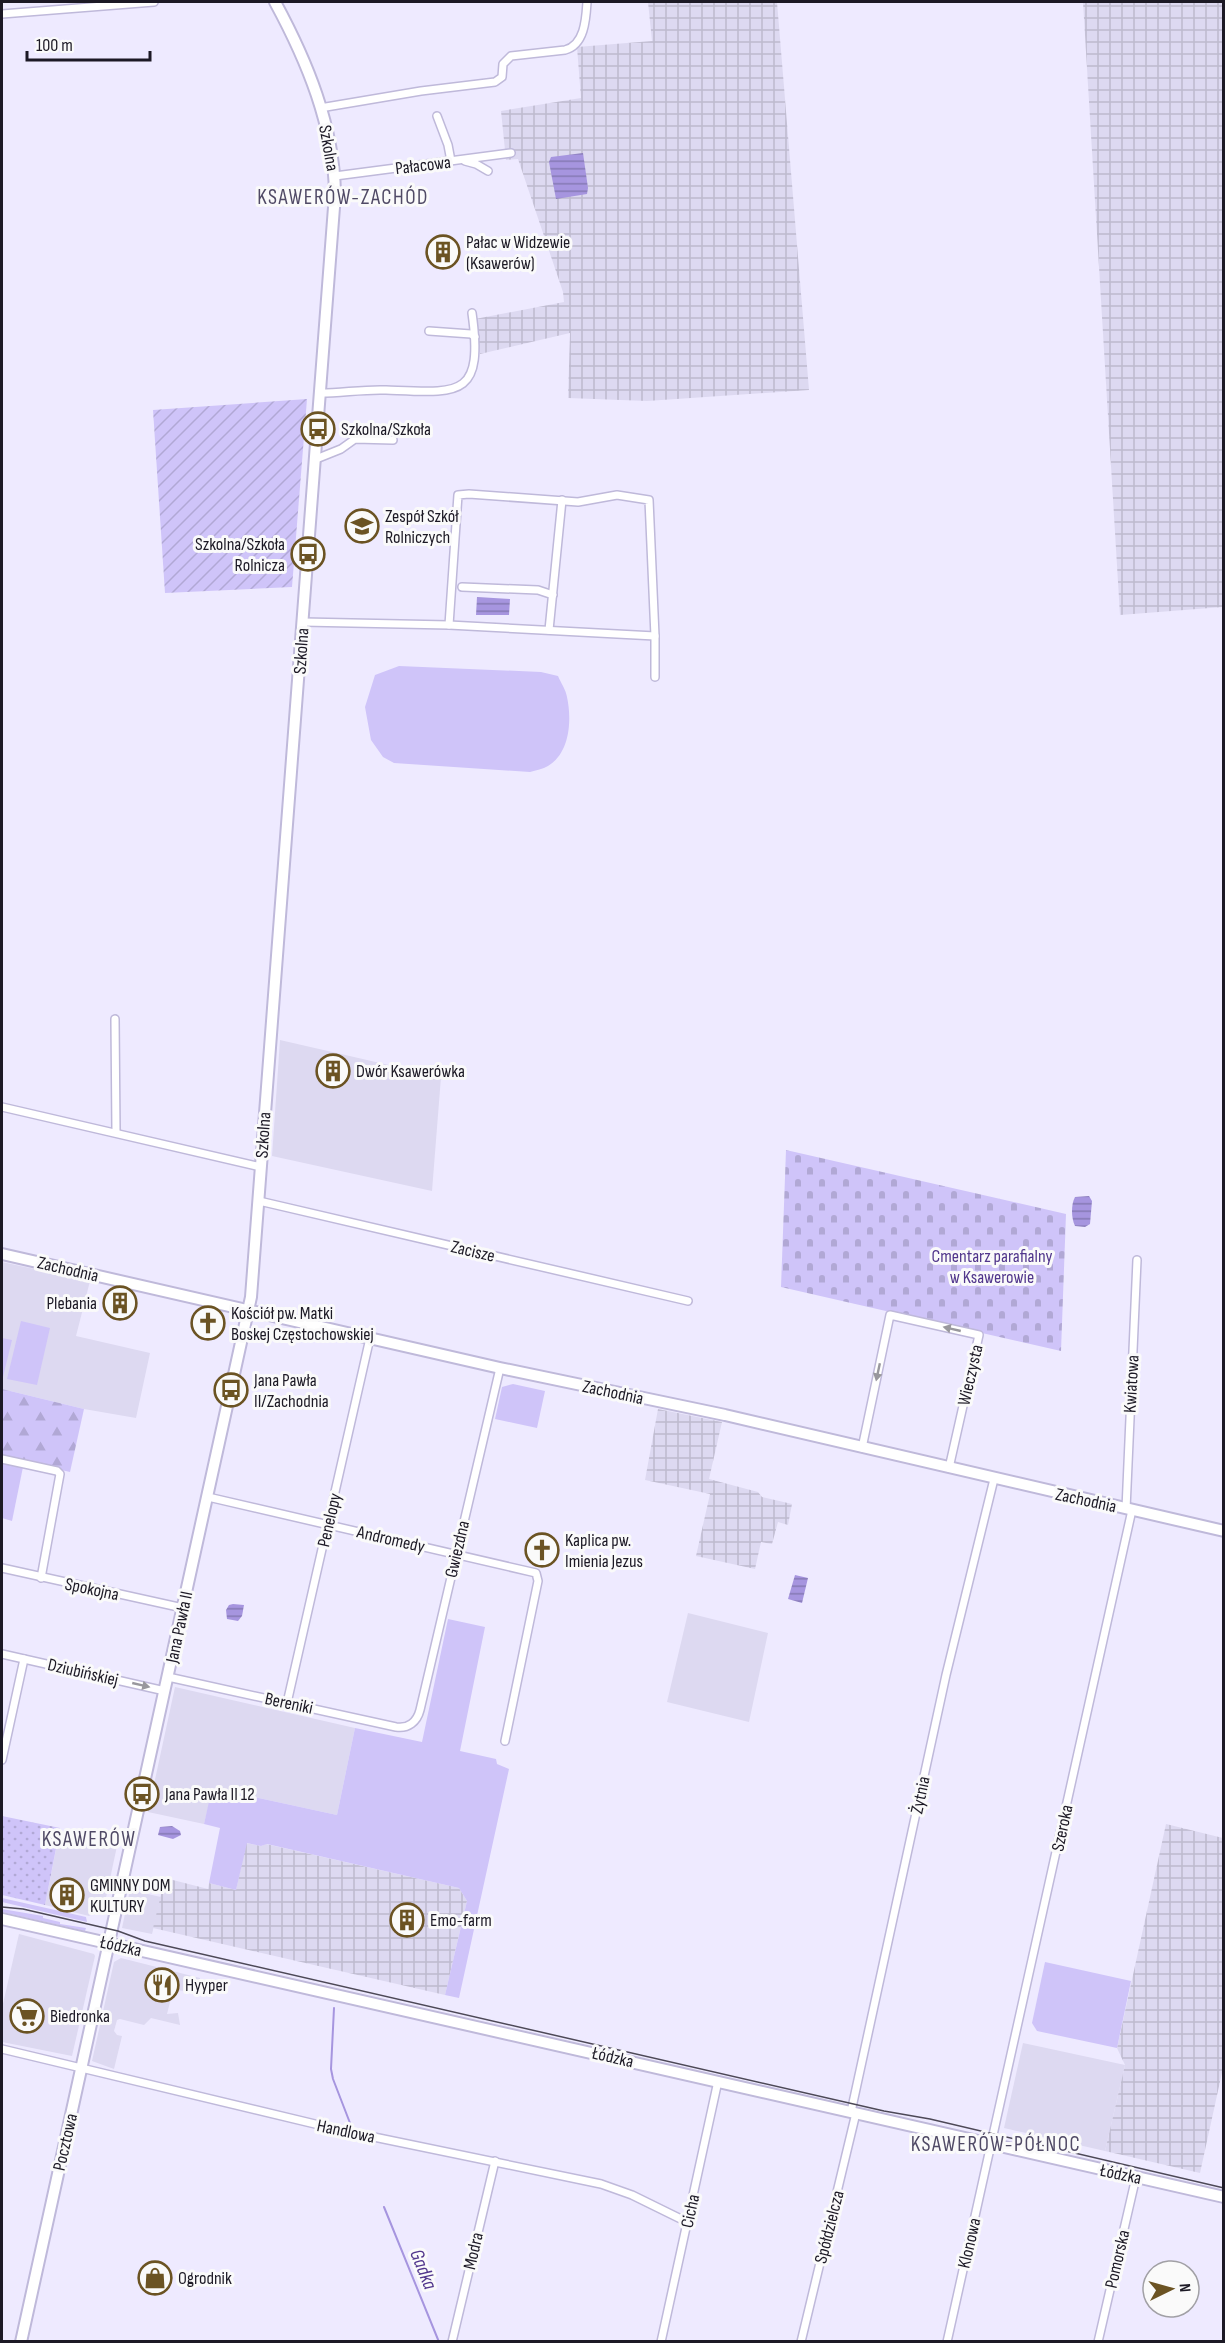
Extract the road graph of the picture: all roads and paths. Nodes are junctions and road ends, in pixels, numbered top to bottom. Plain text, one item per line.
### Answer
1 (154, 2) edge
2 (275, 2) edge
3 (587, 2) edge
4 (66, 5) edge
5 (2, 14) edge
6 (320, 108) junction
7 (437, 116) dead end
8 (511, 153) dead end
9 (460, 160) junction
10 (451, 161) junction
11 (489, 171) dead end
12 (334, 176) junction
13 (472, 313) dead end
14 (429, 332) dead end
15 (475, 337) junction
16 (321, 393) junction
17 (393, 440) dead end
18 (316, 459) junction
19 (562, 500) junction
20 (462, 587) dead end
21 (553, 595) junction
22 (303, 622) junction
23 (449, 625) junction
24 (549, 630) junction
25 (655, 636) junction
26 (655, 677) dead end
27 (115, 1019) dead end
28 (2, 1107) edge
29 (116, 1132) junction
30 (261, 1167) junction
31 (258, 1201) junction
32 (2, 1254) edge
33 (1137, 1260) dead end
34 (688, 1301) dead end
35 (249, 1310) junction
36 (370, 1338) junction
37 (500, 1368) junction
38 (862, 1448) junction
39 (2, 1459) edge
40 (949, 1468) junction
41 (994, 1479) junction
42 (208, 1497) junction
43 (1129, 1509) junction
44 (328, 1524) junction
45 (1224, 1531) edge
46 (456, 1554) junction
47 (2, 1568) edge
48 (40, 1578) junction
49 (183, 1608) junction
50 (2, 1654) edge
51 (24, 1659) junction
52 (168, 1677) junction
53 (165, 1691) junction
54 (287, 1703) junction
55 (409, 1725) joint
56 (505, 1741) dead end
57 (2, 1760) edge
58 (2, 1919) edge
59 (109, 1943) junction
60 (2, 2049) edge
61 (82, 2067) junction
62 (718, 2081) junction
63 (853, 2112) junction
64 (991, 2145) junction
65 (495, 2161) junction
66 (1136, 2177) junction
67 (1224, 2197) edge
68 (687, 2222) junction
69 (21, 2342) edge
70 (452, 2342) edge
71 (661, 2342) edge
72 (801, 2342) edge
73 (947, 2342) edge
74 (1098, 2342) edge

1 - 4 street
2 - 6 street, Szkolna
3 - 6 street
4 - 5 street
6 - 12 street, Szkolna
7 - 10 street
8 - 9 street, Pałacowa
9 - 10 street, Pałacowa
9 - 11 street
10 - 12 street, Pałacowa
12 - 16 street, Szkolna
13 - 15 street
14 - 15 street
15 - 16 street
16 - 18 street, Szkolna
17 - 18 street
18 - 22 street, Szkolna
19 - 21 street
19 - 23 street
19 - 25 street
20 - 21 street
21 - 24 street
22 - 23 street
22 - 30 street, Szkolna
23 - 24 street
24 - 25 street
25 - 26 street
27 - 29 street
28 - 29 street
29 - 30 street
30 - 31 street, Szkolna
31 - 34 street, Zacisze
31 - 35 street, Szkolna
32 - 35 street, Zachodnia
33 - 43 street, Kwiatowa
35 - 36 street, Zachodnia
35 - 42 street, Jana Pawła II
36 - 37 street, Zachodnia
36 - 44 street, Penelopy
37 - 38 street, Zachodnia
37 - 46 street, Gwiezdna
38 - 40 street, Zachodnia
40 -> 38 street, Wieczysta
39 - 48 street
40 - 41 street, Zachodnia
41 - 43 street, Zachodnia
41 - 63 street, Żytnia
42 - 44 street, Andromedy
42 - 49 street, Jana Pawła II
43 - 45 street, Zachodnia
43 - 64 street, Szeroka
44 - 46 street, Andromedy
44 - 54 street, Penelopy
46 - 55 street, Gwiezdna
46 - 56 street, Andromedy
47 - 48 street, Spokojna
48 - 49 street, Spokojna
49 - 52 street, Jana Pawła II
50 - 51 street, Dziubińskiej
51 -> 53 street, Dziubińskiej
51 - 57 street
52 - 53 street, Jana Pawła II
52 - 54 street, Bereniki
53 - 59 street, Jana Pawła II
54 - 55 street, Bereniki
58 - 59 street, Łódzka
59 - 61 street, Pocztowa
59 - 62 street, Łódzka
60 - 61 street, Handlowa
61 - 65 street, Handlowa
61 - 69 street, Pocztowa
62 - 63 street, Łódzka
62 - 68 street, Cicha
63 - 64 street, Łódzka
63 - 72 street, Spółdzielcza
64 - 66 street, Łódzka
64 - 73 street, Klonowa
65 - 68 street, Handlowa
65 - 70 street, Modra
66 - 67 street, Łódzka
66 - 74 street, Pomorska
68 - 71 street, Cicha

